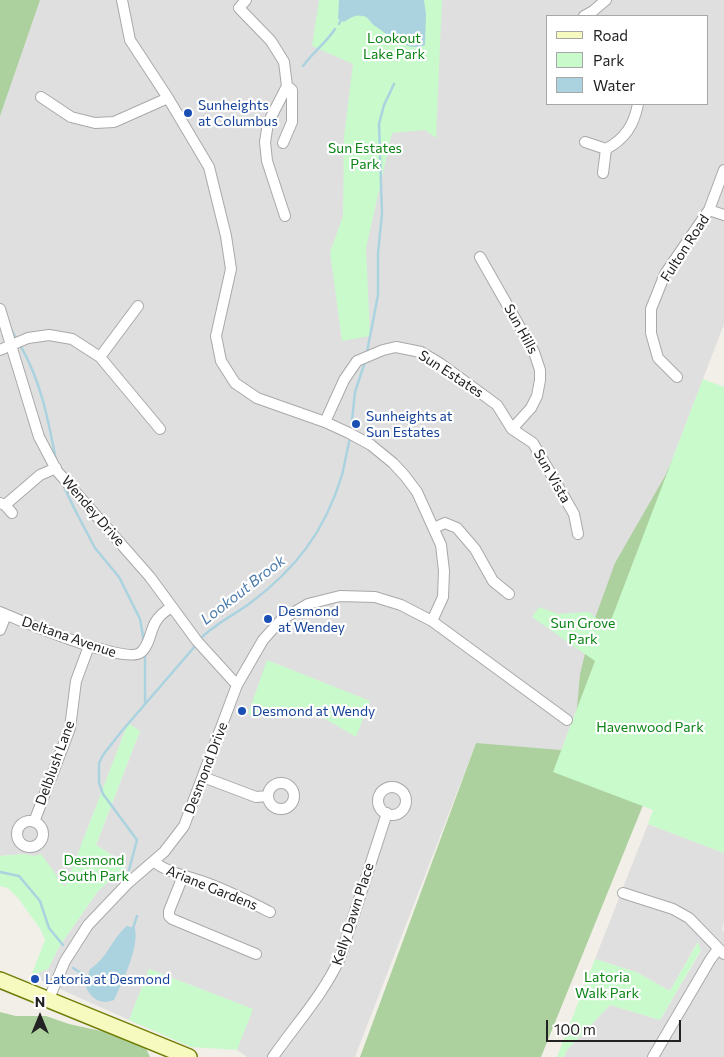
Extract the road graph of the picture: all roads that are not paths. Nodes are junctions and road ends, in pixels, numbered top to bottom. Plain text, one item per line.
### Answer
1 (122, 0) edge
2 (606, 0) edge
3 (242, 4) edge
4 (586, 15) edge
5 (287, 86) junction
6 (41, 97) dead end
7 (168, 98) junction
8 (638, 105) edge
9 (585, 142) dead end
10 (283, 143) dead end
11 (606, 149) junction
12 (724, 170) edge
13 (603, 173) dead end
14 (709, 210) junction
15 (724, 214) edge
16 (285, 216) dead end
17 (480, 257) dead end
18 (138, 306) dead end
19 (0, 309) edge
20 (11, 344) junction
21 (0, 350) edge
22 (100, 357) junction
23 (677, 377) dead end
24 (325, 422) junction
25 (160, 429) dead end
26 (512, 429) junction
27 (56, 468) junction
28 (3, 504) edge
29 (12, 514) dead end
30 (434, 528) junction
31 (578, 534) dead end
32 (509, 594) dead end
33 (172, 607) junction
34 (3, 614) edge
35 (432, 620) junction
36 (0, 630) edge
37 (89, 646) junction
38 (237, 685) junction
39 (567, 720) dead end
40 (203, 777) junction
41 (268, 796) dead end
42 (387, 813) dead end
43 (34, 822) dead end
44 (154, 862) junction
45 (183, 876) junction
46 (623, 893) dead end
47 (270, 912) dead end
48 (721, 951) edge
49 (256, 954) dead end
50 (0, 980) edge
51 (48, 1000) junction
52 (189, 1057) edge
53 (273, 1057) edge
54 (653, 1057) edge

1 - 7 street
2 - 4 street
3 - 5 street
5 - 10 street
5 - 16 street
6 - 7 street
7 - 24 street
8 - 11 street
9 - 11 street
11 - 13 street
12 - 14 street, Fulton Road
14 - 15 street
14 - 23 street, Fulton Road
17 - 26 street, Sun Hills
18 - 22 street
19 - 20 street, Wendey Drive
20 - 21 street
20 - 22 street
20 - 27 street, Wendey Drive
22 - 25 street
24 - 26 street, Sun Estates
24 - 30 street
26 - 31 street, Sun Vista
27 - 28 street
27 - 33 street, Wendey Drive
28 - 29 street
30 - 32 street
30 - 35 street
33 - 37 street, Deltana Avenue
33 - 38 street, Wendey Drive
34 - 36 street
34 - 37 street, Deltana Avenue
35 - 38 street, Desmond Drive
35 - 39 street, Desmond Drive
37 - 43 street, Delblush Lane
38 - 40 street, Desmond Drive
40 - 41 street
40 - 44 street, Desmond Drive
42 - 53 street, Kelly Dawn Place
44 - 45 street, Ariane Gardens
44 - 51 street, Desmond Drive
45 - 47 street, Ariane Gardens
45 - 49 street
46 - 48 street
48 - 54 street
50 - 51 main road
51 - 52 main road

